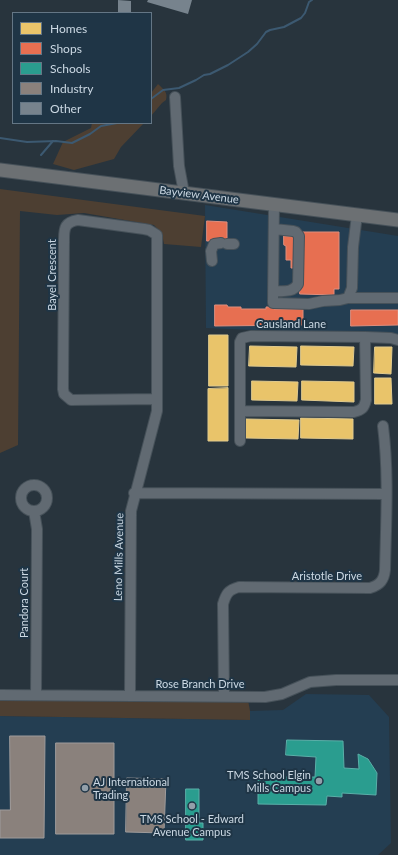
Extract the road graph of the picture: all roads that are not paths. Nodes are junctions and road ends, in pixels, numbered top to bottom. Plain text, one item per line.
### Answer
1 (175, 96) dead end
2 (0, 170) edge
3 (184, 193) junction
4 (274, 204) junction
5 (358, 215) junction
6 (398, 220) edge
7 (274, 229) junction
8 (227, 244) dead end
9 (212, 261) dead end
10 (274, 291) junction
11 (348, 298) junction
12 (398, 298) edge
13 (365, 337) junction
14 (398, 340) edge
15 (157, 399) junction
16 (240, 411) junction
17 (383, 426) dead end
18 (240, 441) dead end
19 (134, 493) junction
20 (386, 494) junction
21 (34, 511) dead end
22 (398, 680) edge
23 (0, 695) edge
24 (36, 695) junction
25 (130, 695) junction
26 (224, 696) junction

1 - 3 street
2 - 3 main road, Bayview Avenue
3 - 4 main road, Bayview Avenue
4 - 5 main road, Bayview Avenue
4 - 7 street
5 - 6 main road, Bayview Avenue
5 - 11 street
7 - 10 street
7 - 10 street
8 - 9 street
10 - 11 street
11 - 12 street
13 - 14 street, Causland Lane
13 - 16 street
13 - 16 street, Causland Lane
15 - 15 street, Bayel Crescent
15 - 19 street, Leno Mills Avenue
16 - 18 street, Causland Lane
17 - 20 street
19 - 20 street
19 - 25 street, Leno Mills Avenue
20 - 26 street, Aristotle Drive
21 - 24 street, Pandora Court
22 - 26 street, Rose Branch Drive
23 - 24 street, Rose Branch Drive
24 - 25 street, Rose Branch Drive
25 - 26 street, Rose Branch Drive

